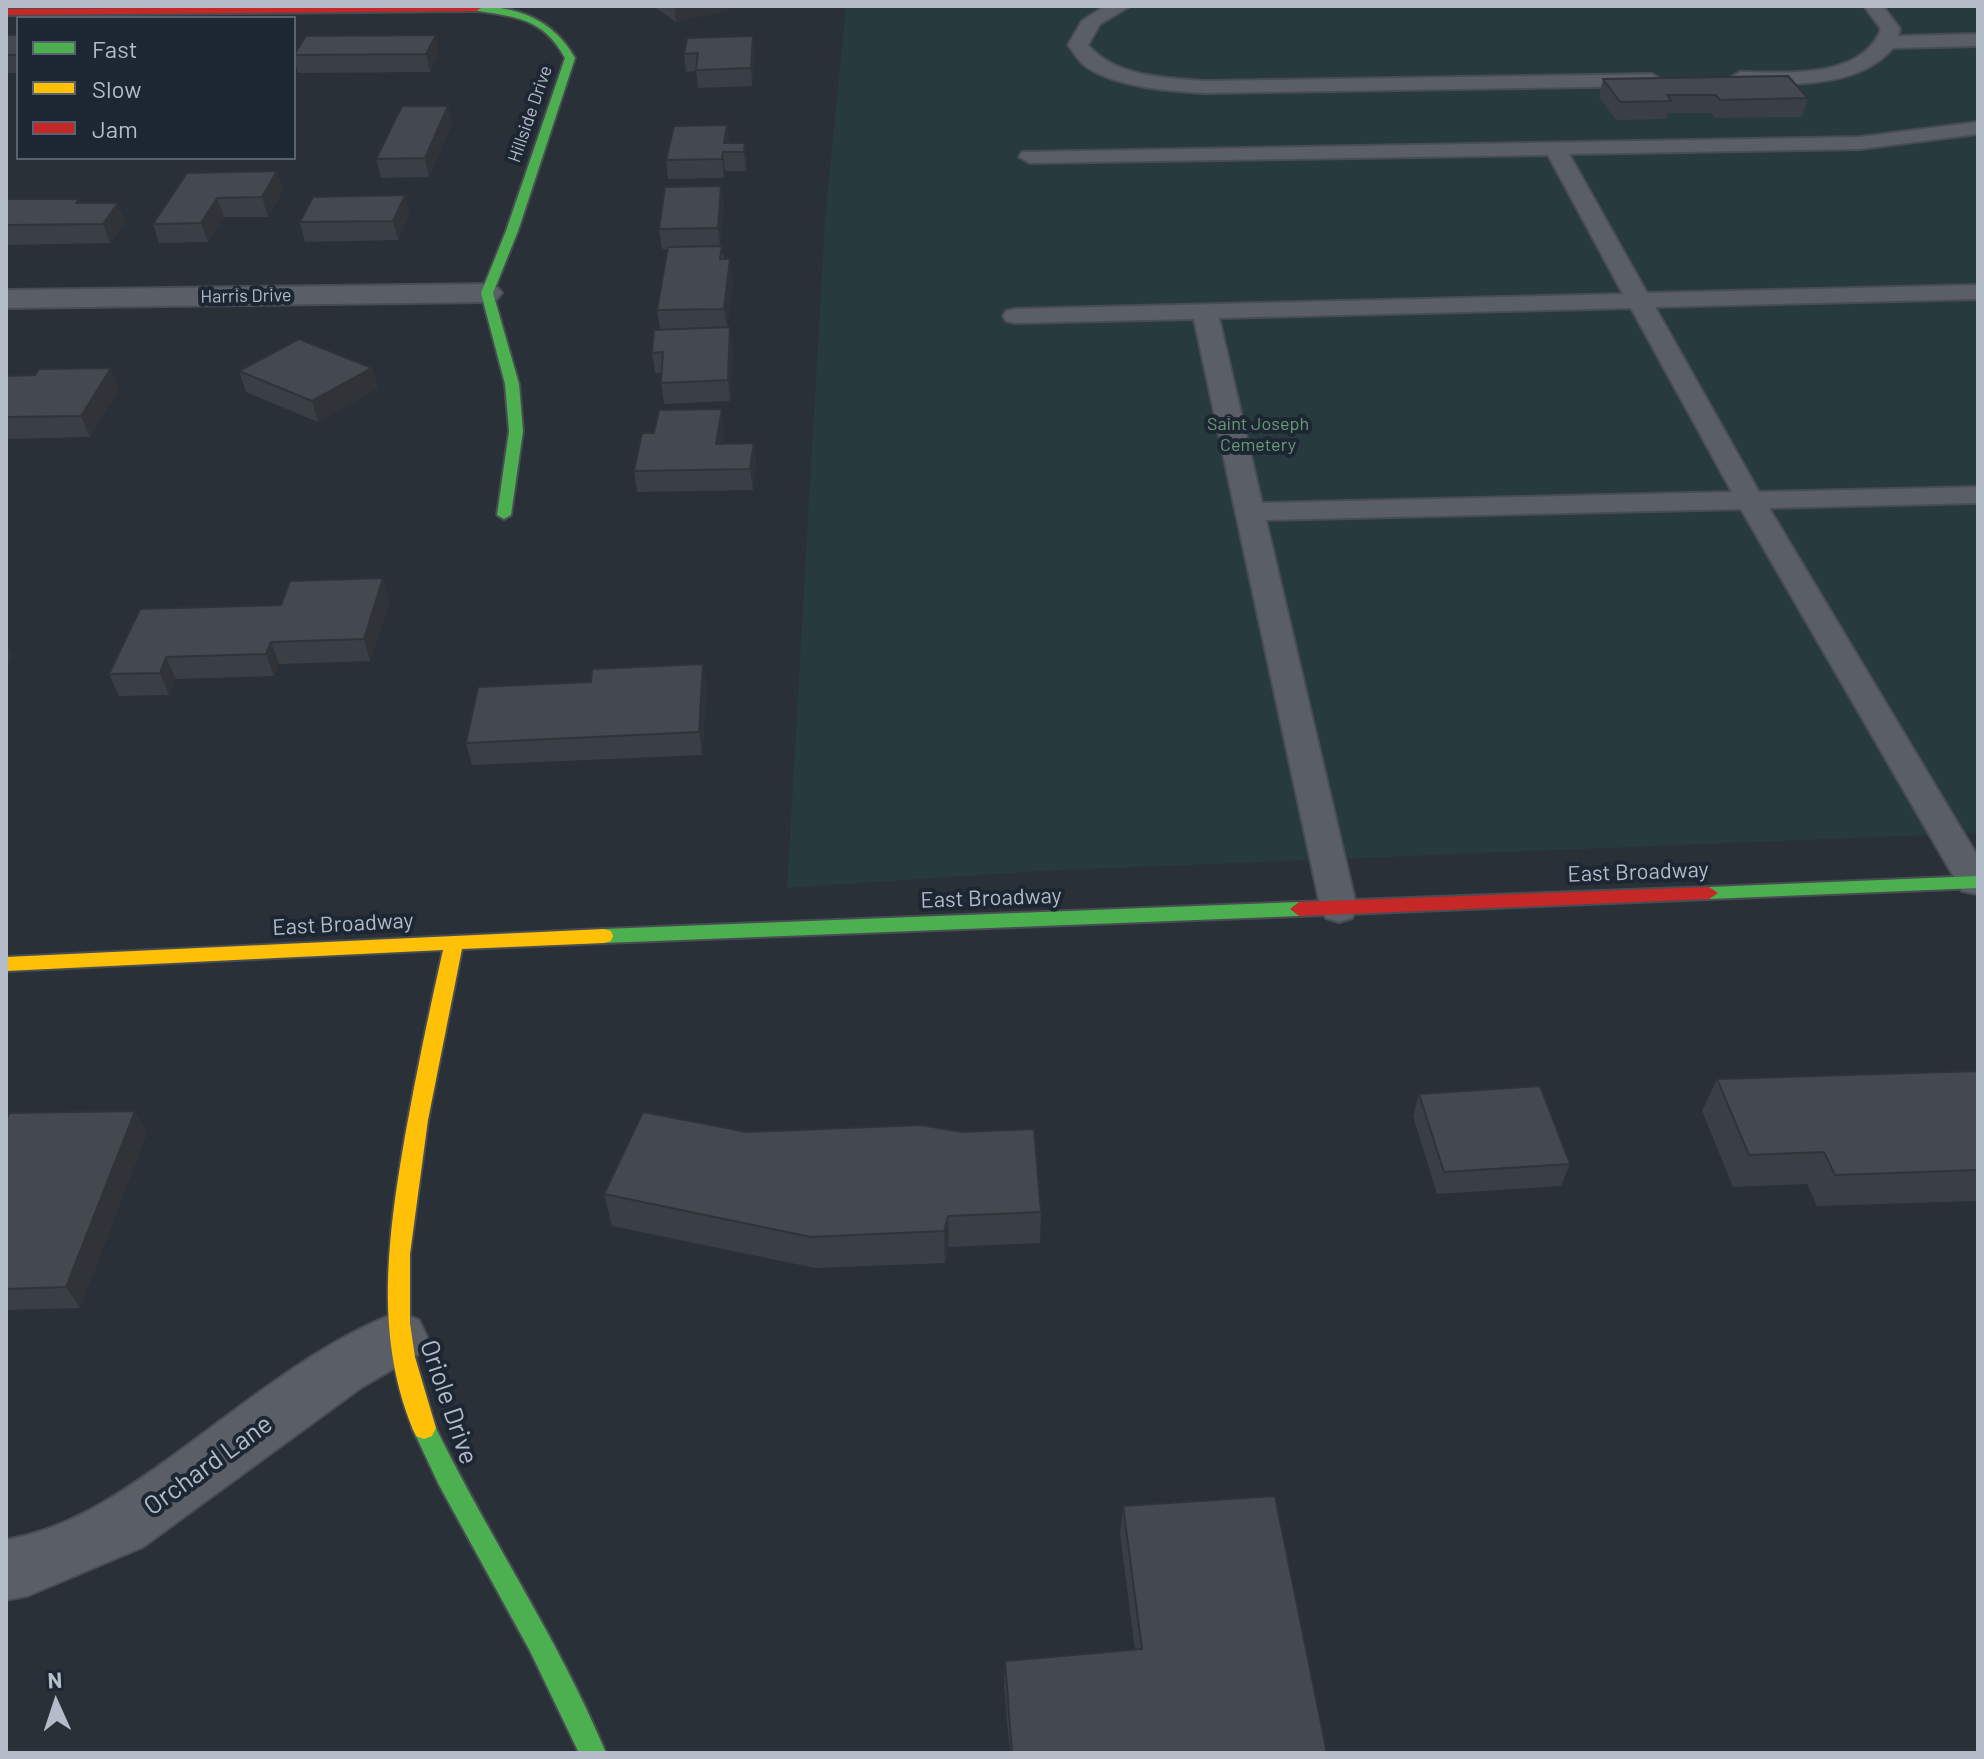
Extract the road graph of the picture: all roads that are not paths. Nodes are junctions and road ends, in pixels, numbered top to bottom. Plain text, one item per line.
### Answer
1 (1121, 6) edge
2 (1873, 6) edge
3 (6, 12) edge
4 (1978, 40) edge
5 (1890, 42) junction
6 (1720, 79) edge
7 (1674, 80) edge
8 (1978, 128) edge
9 (1556, 150) junction
10 (1030, 157) dead end
11 (1978, 292) edge
12 (487, 293) junction
13 (6, 299) edge
14 (1637, 300) junction
15 (1205, 311) junction
16 (1015, 316) dead end
17 (1978, 495) edge
18 (1750, 500) junction
19 (1249, 512) junction
20 (504, 515) dead end
21 (1976, 882) edge
22 (1339, 909) junction
23 (454, 942) junction
24 (6, 964) edge
25 (399, 1337) junction
26 (6, 1570) edge
27 (593, 1753) edge

1 - 7 lane
2 - 5 lane
3 - 12 street, Hillside Drive
4 - 5 lane
5 - 6 lane
8 - 9 lane
9 - 10 lane
9 - 14 lane
11 - 14 lane
12 - 13 street, Harris Drive
12 - 20 street
14 - 15 lane
14 - 18 lane
15 - 16 lane
15 - 19 lane
17 - 18 lane
18 - 19 lane
18 - 21 lane
19 - 22 lane
21 - 22 street, East Broadway
22 - 23 street, East Broadway
23 - 24 street, East Broadway
23 - 25 street, Oriole Drive
25 - 26 street, Orchard Lane
25 - 27 street, Oriole Drive

